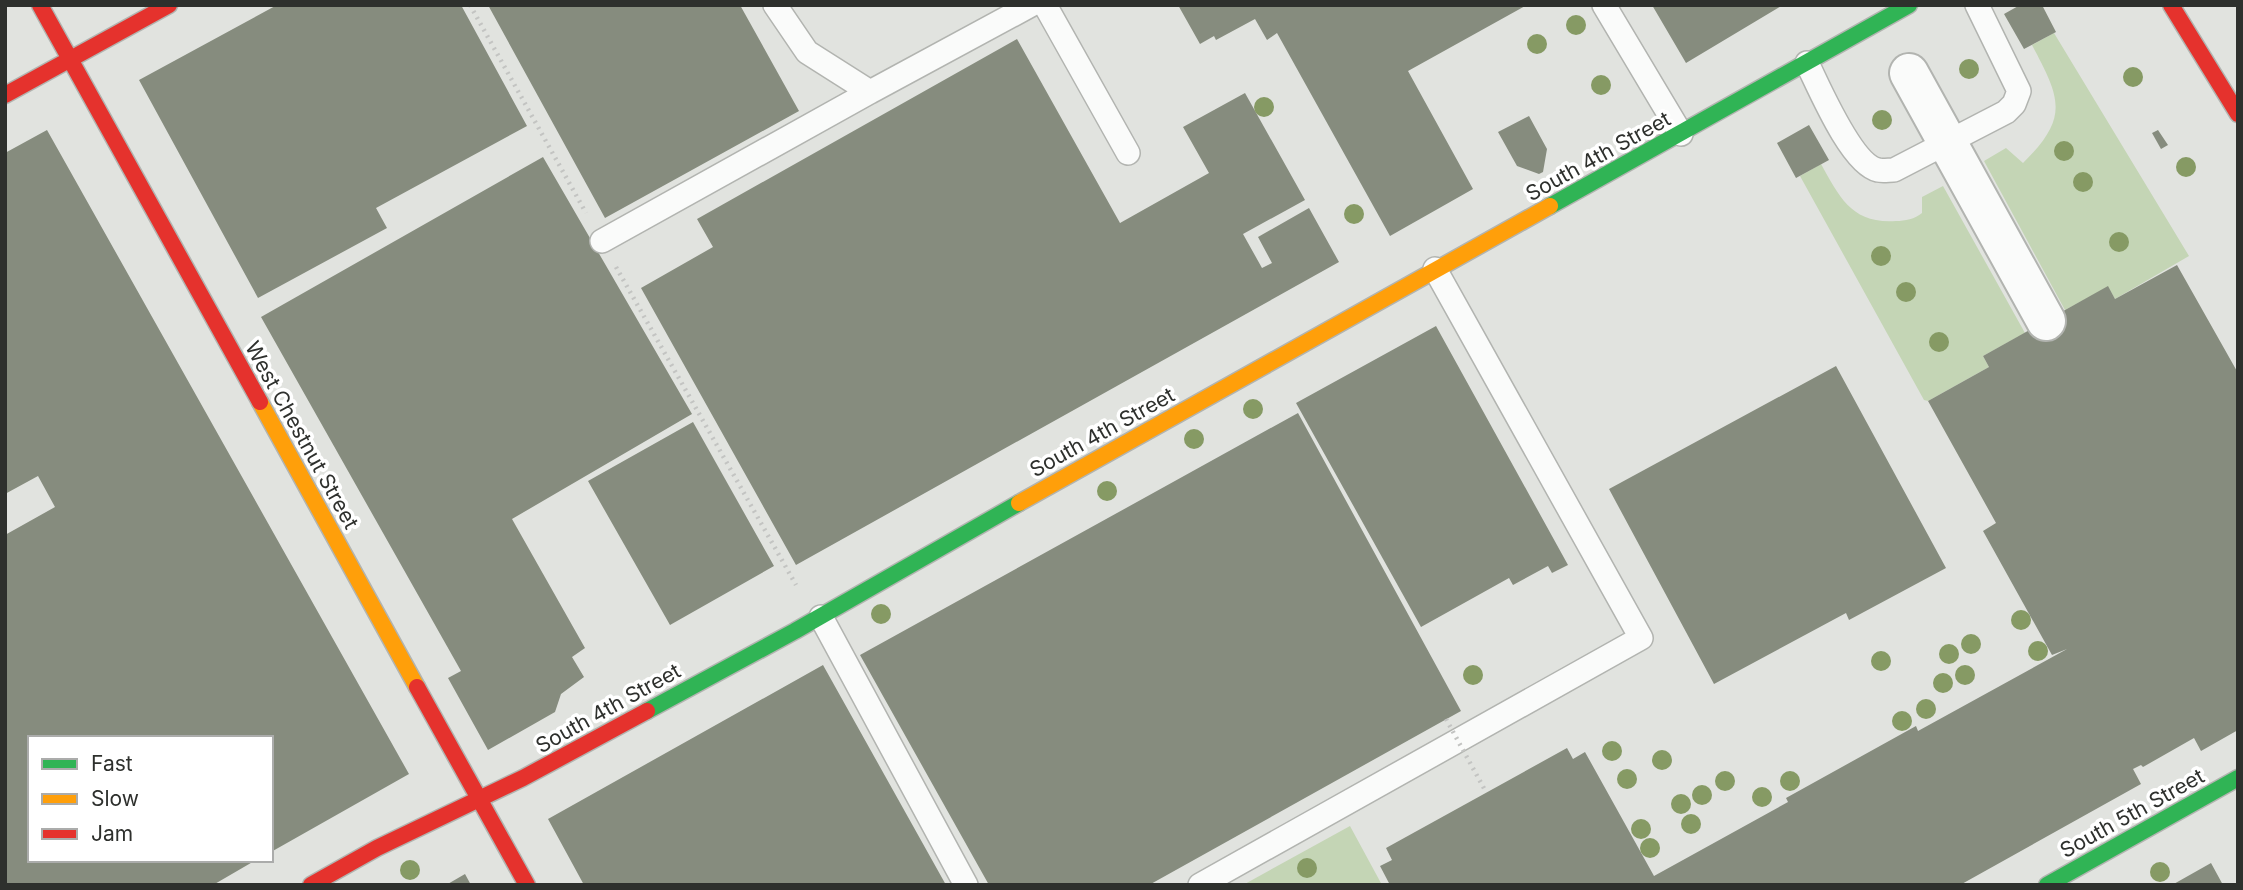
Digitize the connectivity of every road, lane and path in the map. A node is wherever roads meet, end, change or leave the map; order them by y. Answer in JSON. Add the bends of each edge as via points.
{"nodes":[{"id":1,"x":40,"y":5,"type":"edge"},
{"id":2,"x":169,"y":5,"type":"edge"},
{"id":3,"x":470,"y":5,"type":"edge"},
{"id":4,"x":775,"y":5,"type":"edge"},
{"id":5,"x":1031,"y":5,"type":"edge"},
{"id":6,"x":1045,"y":5,"type":"edge"},
{"id":7,"x":1604,"y":5,"type":"edge"},
{"id":8,"x":1909,"y":5,"type":"edge"},
{"id":9,"x":1977,"y":5,"type":"edge"},
{"id":10,"x":2171,"y":5,"type":"edge"},
{"id":11,"x":69,"y":61,"type":"junction"},
{"id":12,"x":1807,"y":63,"type":"junction"},
{"id":13,"x":2238,"y":69,"type":"edge"},
{"id":14,"x":1909,"y":73,"type":"dead end"},
{"id":15,"x":2218,"y":82,"type":"junction"},
{"id":16,"x":870,"y":92,"type":"junction"},
{"id":17,"x":5,"y":95,"type":"edge"},
{"id":18,"x":2238,"y":114,"type":"edge"},
{"id":19,"x":1681,"y":134,"type":"junction"},
{"id":20,"x":1947,"y":142,"type":"junction"},
{"id":21,"x":1128,"y":153,"type":"dead end"},
{"id":22,"x":602,"y":241,"type":"junction"},
{"id":23,"x":1435,"y":269,"type":"junction"},
{"id":24,"x":2046,"y":321,"type":"dead end"},
{"id":25,"x":797,"y":586,"type":"dead end"},
{"id":26,"x":821,"y":617,"type":"junction"},
{"id":27,"x":1446,"y":719,"type":"dead end"},
{"id":28,"x":2238,"y":778,"type":"edge"},
{"id":29,"x":1486,"y":792,"type":"dead end"},
{"id":30,"x":480,"y":799,"type":"junction"},
{"id":31,"x":311,"y":885,"type":"edge"},
{"id":32,"x":527,"y":885,"type":"edge"},
{"id":33,"x":967,"y":885,"type":"edge"},
{"id":34,"x":1200,"y":885,"type":"edge"},
{"id":35,"x":2047,"y":885,"type":"edge"}],
"edges":[{"from":1,"to":11,"type":"street","name":"West Chestnut Street"},
{"from":2,"to":11,"type":"street"},
{"from":3,"to":22,"type":"path"},
{"from":4,"to":16,"type":"lane","via":[[807,52]]},
{"from":5,"to":16,"type":"lane"},
{"from":6,"to":21,"type":"lane"},
{"from":7,"to":19,"type":"lane"},
{"from":8,"to":12,"type":"street","name":"South 4th Street"},
{"from":9,"to":20,"type":"lane","via":[[2019,91],[2006,112]]},
{"from":10,"to":15,"type":"street"},
{"from":11,"to":17,"type":"street"},
{"from":11,"to":30,"type":"street","name":"West Chestnut Street"},
{"from":12,"to":19,"type":"street","name":"South 4th Street"},
{"from":12,"to":20,"type":"lane","via":[[1852,150],[1876,170],[1894,170]]},
{"from":13,"to":15,"type":"lane"},
{"from":14,"to":20,"type":"street"},
{"from":15,"to":18,"type":"street"},
{"from":16,"to":22,"type":"lane"},
{"from":19,"to":23,"type":"street","name":"South 4th Street"},
{"from":20,"to":24,"type":"street"},
{"from":22,"to":25,"type":"path"},
{"from":23,"to":26,"type":"street","name":"South 4th Street"},
{"from":23,"to":34,"type":"lane","via":[[1641,638]]},
{"from":26,"to":30,"type":"street","name":"South 4th Street"},
{"from":26,"to":33,"type":"lane"},
{"from":27,"to":29,"type":"path","bridge":true},
{"from":28,"to":35,"type":"street","name":"South 5th Street"},
{"from":30,"to":31,"type":"street","name":"South 4th Street"},
{"from":30,"to":32,"type":"street","name":"West Chestnut Street"}]}
